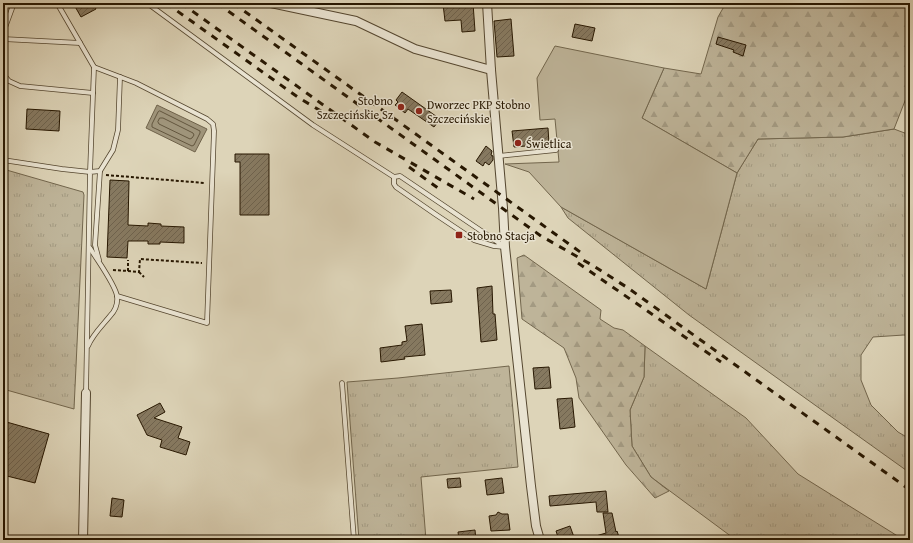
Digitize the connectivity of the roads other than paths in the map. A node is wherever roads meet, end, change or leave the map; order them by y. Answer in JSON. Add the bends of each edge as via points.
{"nodes":[{"id":1,"x":14,"y":3,"type":"edge"},
{"id":2,"x":57,"y":3,"type":"edge"},
{"id":3,"x":147,"y":3,"type":"edge"},
{"id":4,"x":271,"y":3,"type":"edge"},
{"id":5,"x":487,"y":3,"type":"edge"},
{"id":6,"x":3,"y":33,"type":"edge"},
{"id":7,"x":3,"y":38,"type":"edge"},
{"id":8,"x":80,"y":43,"type":"junction"},
{"id":9,"x":94,"y":66,"type":"junction"},
{"id":10,"x":491,"y":70,"type":"junction"},
{"id":11,"x":3,"y":74,"type":"edge"},
{"id":12,"x":120,"y":77,"type":"junction"},
{"id":13,"x":93,"y":93,"type":"junction"},
{"id":14,"x":556,"y":150,"type":"dead end"},
{"id":15,"x":498,"y":156,"type":"junction"},
{"id":16,"x":3,"y":160,"type":"edge"},
{"id":17,"x":100,"y":171,"type":"junction"},
{"id":18,"x":90,"y":172,"type":"junction"},
{"id":19,"x":394,"y":177,"type":"junction"},
{"id":20,"x":89,"y":246,"type":"junction"},
{"id":21,"x":505,"y":247,"type":"junction"},
{"id":22,"x":101,"y":268,"type":"junction"},
{"id":23,"x":117,"y":296,"type":"junction"},
{"id":24,"x":87,"y":350,"type":"junction"},
{"id":25,"x":342,"y":383,"type":"dead end"},
{"id":26,"x":86,"y":393,"type":"joint"},
{"id":27,"x":83,"y":540,"type":"edge"},
{"id":28,"x":354,"y":540,"type":"edge"},
{"id":29,"x":540,"y":540,"type":"edge"}],
"edges":[{"from":1,"to":6,"type":"lane"},
{"from":2,"to":8,"type":"lane"},
{"from":3,"to":19,"type":"lane","via":[[313,125]]},
{"from":4,"to":10,"type":"street","via":[[356,21],[415,49]]},
{"from":5,"to":10,"type":"street"},
{"from":7,"to":8,"type":"lane"},
{"from":8,"to":9,"type":"lane"},
{"from":9,"to":12,"type":"lane"},
{"from":9,"to":13,"type":"lane"},
{"from":10,"to":15,"type":"street"},
{"from":11,"to":13,"type":"lane","via":[[9,81],[20,86]]},
{"from":12,"to":17,"type":"lane","via":[[118,130],[113,150]]},
{"from":12,"to":23,"type":"lane","via":[[213,124],[207,323]]},
{"from":13,"to":18,"type":"lane"},
{"from":14,"to":15,"type":"lane"},
{"from":15,"to":21,"type":"street"},
{"from":16,"to":18,"type":"lane"},
{"from":17,"to":18,"type":"lane"},
{"from":17,"to":22,"type":"lane","via":[[95,245]]},
{"from":18,"to":20,"type":"lane"},
{"from":19,"to":21,"type":"lane","via":[[400,176]]},
{"from":19,"to":21,"type":"lane","via":[[396,187],[474,240]]},
{"from":20,"to":22,"type":"lane"},
{"from":20,"to":24,"type":"lane"},
{"from":21,"to":29,"type":"street","via":[[531,486]]},
{"from":22,"to":23,"type":"lane"},
{"from":23,"to":24,"type":"lane","via":[[114,311],[92,338]]},
{"from":24,"to":26,"type":"lane"},
{"from":25,"to":28,"type":"lane"},
{"from":26,"to":27,"type":"street"}]}
